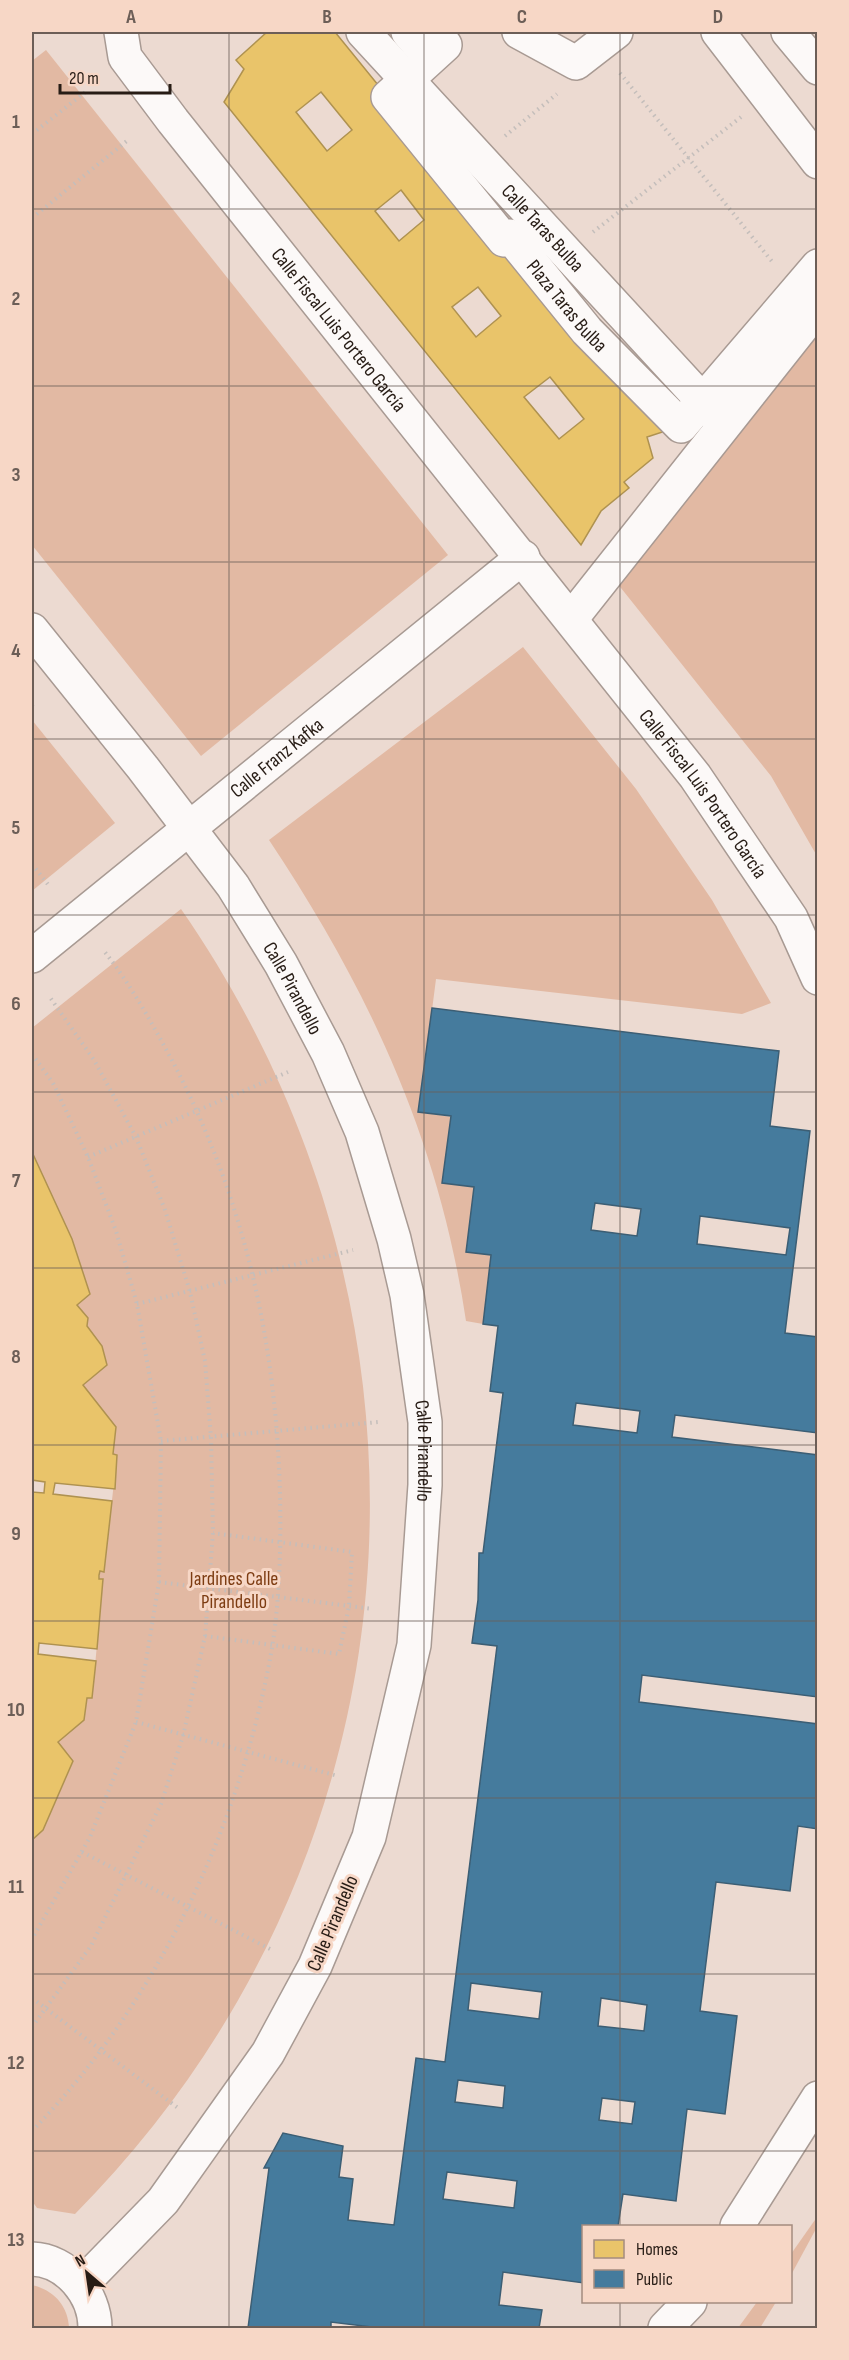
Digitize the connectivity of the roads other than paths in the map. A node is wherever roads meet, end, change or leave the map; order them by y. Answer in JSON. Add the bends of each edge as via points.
{"nodes":[{"id":1,"x":121,"y":32,"type":"edge"},
{"id":2,"x":363,"y":32,"type":"edge"},
{"id":3,"x":519,"y":32,"type":"edge"},
{"id":4,"x":616,"y":32,"type":"edge"},
{"id":5,"x":718,"y":32,"type":"edge"},
{"id":6,"x":788,"y":32,"type":"edge"},
{"id":7,"x":421,"y":36,"type":"edge"},
{"id":8,"x":818,"y":68,"type":"edge"},
{"id":9,"x":407,"y":80,"type":"junction"},
{"id":10,"x":818,"y":162,"type":"edge"},
{"id":11,"x":818,"y":266,"type":"edge"},
{"id":12,"x":807,"y":299,"type":"edge"},
{"id":13,"x":713,"y":413,"type":"junction"},
{"id":14,"x":523,"y":558,"type":"junction"},
{"id":15,"x":571,"y":619,"type":"junction"},
{"id":16,"x":32,"y":630,"type":"edge"},
{"id":17,"x":190,"y":828,"type":"junction"},
{"id":18,"x":32,"y":957,"type":"edge"},
{"id":19,"x":818,"y":978,"type":"edge"},
{"id":20,"x":818,"y":2098,"type":"edge"},
{"id":21,"x":738,"y":2225,"type":"edge"},
{"id":22,"x":32,"y":2259,"type":"edge"},
{"id":23,"x":81,"y":2285,"type":"junction"},
{"id":24,"x":688,"y":2303,"type":"edge"},
{"id":25,"x":95,"y":2328,"type":"edge"},
{"id":26,"x":665,"y":2328,"type":"edge"}],
"edges":[{"from":1,"to":14,"type":"street","name":"Calle Fiscal Luis Portero García","via":[[125,57],[172,121]]},
{"from":2,"to":9,"type":"street","name":"Calle Taras Bulba"},
{"from":3,"to":4,"type":"street","via":[[576,63]]},
{"from":5,"to":10,"type":"street"},
{"from":6,"to":8,"type":"street"},
{"from":7,"to":9,"type":"street","name":"Plaza Taras Bulba","via":[[446,45]]},
{"from":9,"to":13,"type":"street","name":"Calle Taras Bulba"},
{"from":9,"to":13,"type":"street","name":"Plaza Taras Bulba","via":[[388,97],[504,240],[510,236],[587,331],[681,426]]},
{"from":11,"to":12,"type":"street","name":"Plaza Taras Bulba"},
{"from":12,"to":13,"type":"street","name":"Plaza Taras Bulba"},
{"from":13,"to":15,"type":"street"},
{"from":14,"to":15,"type":"street","name":"Calle Fiscal Luis Portero García"},
{"from":14,"to":17,"type":"street","name":"Calle Franz Kafka"},
{"from":15,"to":19,"type":"street","name":"Calle Fiscal Luis Portero García","via":[[695,776],[791,918]]},
{"from":16,"to":17,"type":"street","name":"Calle Pirandello"},
{"from":17,"to":18,"type":"street","name":"Calle Franz Kafka"},
{"from":17,"to":23,"type":"street","name":"Calle Pirandello","via":[[281,964],[328,1053],[362,1132],[394,1239],[407,1295],[425,1422],[417,1615],[414,1646],[369,1837],[315,1966],[268,2053],[164,2201]]},
{"from":20,"to":21,"type":"street"},
{"from":22,"to":23,"type":"street","via":[[62,2268]]},
{"from":23,"to":25,"type":"street","via":[[92,2305]]},
{"from":24,"to":26,"type":"street"}]}
